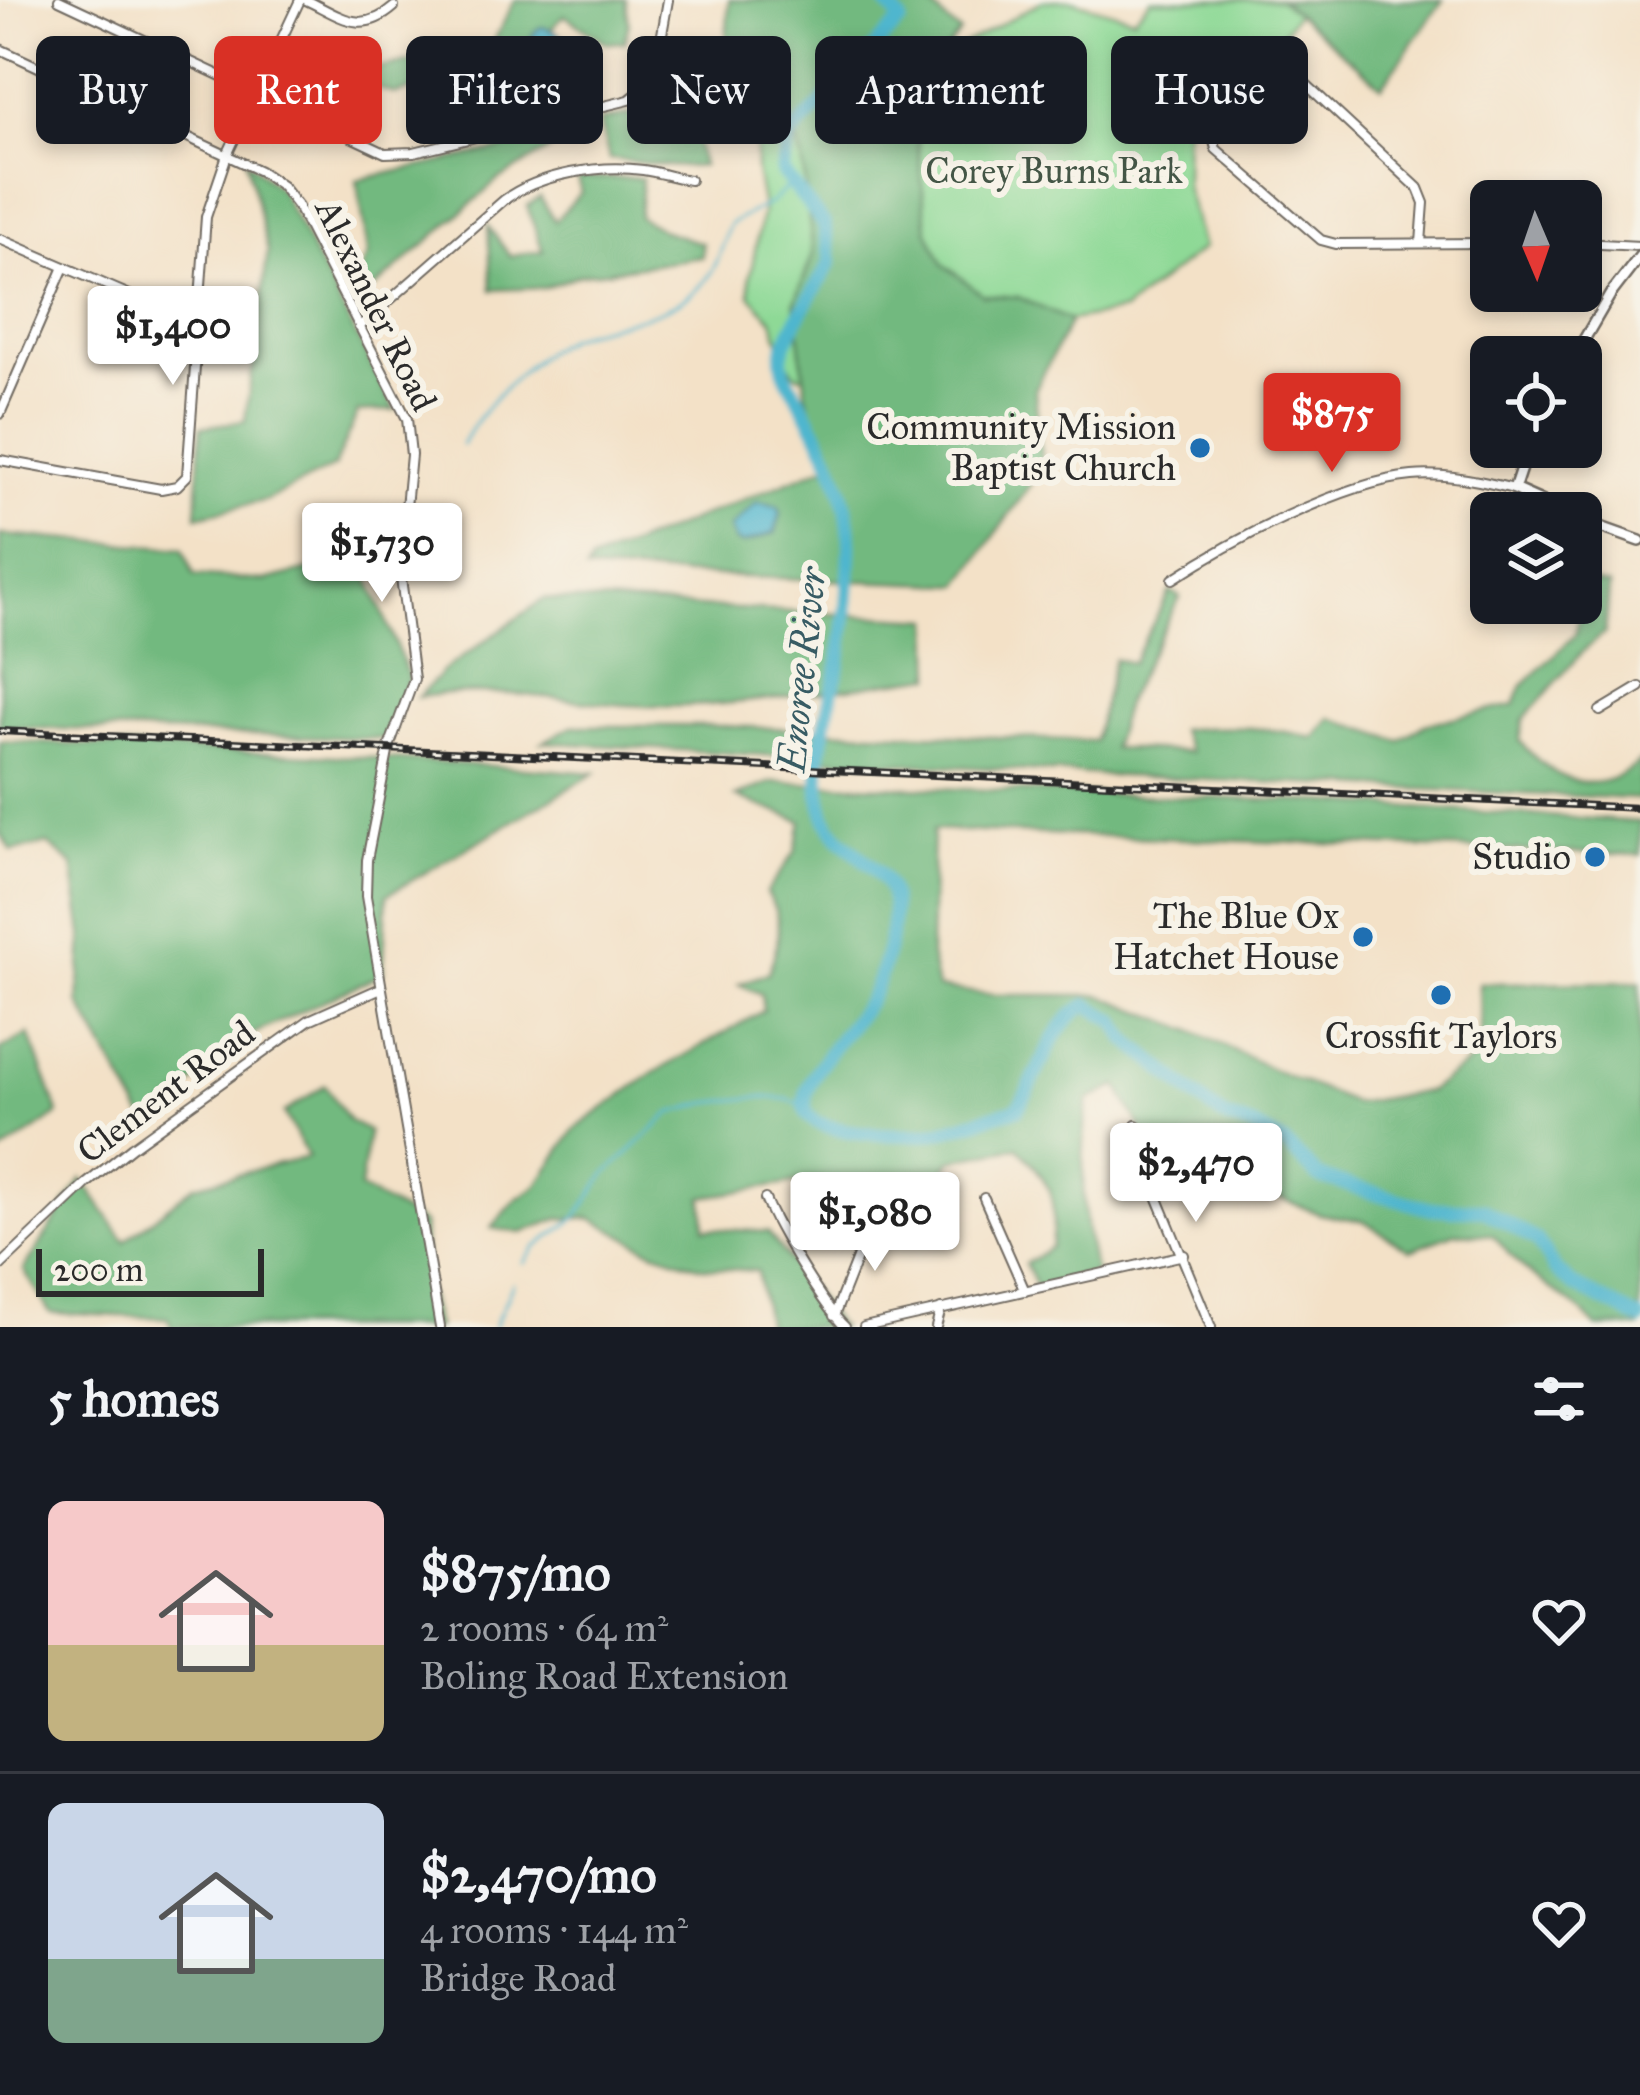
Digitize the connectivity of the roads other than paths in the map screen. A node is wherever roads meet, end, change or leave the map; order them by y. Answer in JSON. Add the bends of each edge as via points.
{"nodes":[{"id":1,"x":59,"y":0,"type":"edge"},
{"id":2,"x":303,"y":0,"type":"edge"},
{"id":3,"x":668,"y":0,"type":"edge"},
{"id":4,"x":394,"y":7,"type":"dead end"},
{"id":5,"x":285,"y":36,"type":"edge"},
{"id":6,"x":0,"y":49,"type":"edge"},
{"id":7,"x":214,"y":75,"type":"edge"},
{"id":8,"x":232,"y":144,"type":"edge"},
{"id":9,"x":366,"y":144,"type":"edge"},
{"id":10,"x":227,"y":155,"type":"junction"},
{"id":11,"x":690,"y":180,"type":"dead end"},
{"id":12,"x":0,"y":239,"type":"edge"},
{"id":13,"x":1421,"y":243,"type":"junction"},
{"id":14,"x":1470,"y":243,"type":"edge"},
{"id":15,"x":1602,"y":244,"type":"edge"},
{"id":16,"x":1640,"y":246,"type":"edge"},
{"id":17,"x":1640,"y":256,"type":"edge"},
{"id":18,"x":64,"y":266,"type":"junction"},
{"id":19,"x":198,"y":302,"type":"junction"},
{"id":20,"x":359,"y":327,"type":"junction"},
{"id":21,"x":1586,"y":336,"type":"edge"},
{"id":22,"x":0,"y":414,"type":"edge"},
{"id":23,"x":0,"y":460,"type":"edge"},
{"id":24,"x":1521,"y":468,"type":"edge"},
{"id":25,"x":1514,"y":489,"type":"junction"},
{"id":26,"x":1521,"y":492,"type":"edge"},
{"id":27,"x":1602,"y":528,"type":"edge"},
{"id":28,"x":1640,"y":542,"type":"edge"},
{"id":29,"x":1173,"y":579,"type":"dead end"},
{"id":30,"x":1640,"y":687,"type":"edge"},
{"id":31,"x":1600,"y":711,"type":"dead end"},
{"id":32,"x":381,"y":988,"type":"junction"},
{"id":33,"x":1136,"y":1125,"type":"dead end"},
{"id":34,"x":984,"y":1198,"type":"dead end"},
{"id":35,"x":765,"y":1199,"type":"dead end"},
{"id":36,"x":874,"y":1215,"type":"dead end"},
{"id":37,"x":1184,"y":1256,"type":"junction"},
{"id":38,"x":0,"y":1266,"type":"edge"},
{"id":39,"x":1025,"y":1291,"type":"junction"},
{"id":40,"x":941,"y":1309,"type":"junction"},
{"id":41,"x":834,"y":1316,"type":"junction"},
{"id":42,"x":440,"y":1327,"type":"edge"},
{"id":43,"x":845,"y":1327,"type":"edge"},
{"id":44,"x":864,"y":1327,"type":"edge"},
{"id":45,"x":936,"y":1327,"type":"edge"},
{"id":46,"x":1211,"y":1327,"type":"edge"}],
"edges":[{"from":1,"to":7,"type":"street"},
{"from":2,"to":4,"type":"street","via":[[365,23]]},
{"from":2,"to":5,"type":"street"},
{"from":3,"to":9,"type":"street","via":[[654,80],[629,100],[414,152]]},
{"from":6,"to":10,"type":"street","name":"Alexander Road"},
{"from":8,"to":10,"type":"street"},
{"from":10,"to":19,"type":"street","via":[[206,217]]},
{"from":10,"to":20,"type":"street","name":"Alexander Road","via":[[290,194]]},
{"from":11,"to":20,"type":"street","via":[[619,169],[523,188]]},
{"from":12,"to":18,"type":"street"},
{"from":13,"to":13,"type":"street","via":[[1418,188],[1293,72],[1276,68],[1217,121],[1216,148],[1314,237]]},
{"from":13,"to":14,"type":"street"},
{"from":15,"to":16,"type":"street"},
{"from":17,"to":21,"type":"street"},
{"from":18,"to":19,"type":"street","via":[[134,297]]},
{"from":18,"to":22,"type":"street"},
{"from":19,"to":23,"type":"street","via":[[190,458],[181,483],[161,489]]},
{"from":20,"to":32,"type":"street","name":"Alexander Road","via":[[404,413],[411,446],[400,570],[414,679],[391,740],[366,871]]},
{"from":24,"to":25,"type":"street"},
{"from":25,"to":26,"type":"street"},
{"from":25,"to":29,"type":"street","via":[[1447,476],[1374,482],[1229,543]]},
{"from":27,"to":28,"type":"street"},
{"from":30,"to":31,"type":"street"},
{"from":32,"to":38,"type":"street","name":"Clement Road","via":[[309,1021],[150,1135]]},
{"from":32,"to":42,"type":"street","name":"Alexander Road"},
{"from":33,"to":37,"type":"street","via":[[1133,1138]]},
{"from":34,"to":39,"type":"street"},
{"from":35,"to":41,"type":"street"},
{"from":36,"to":41,"type":"street"},
{"from":37,"to":39,"type":"street"},
{"from":37,"to":46,"type":"street"},
{"from":39,"to":40,"type":"street"},
{"from":40,"to":44,"type":"street"},
{"from":40,"to":45,"type":"street"},
{"from":41,"to":43,"type":"street"}]}
